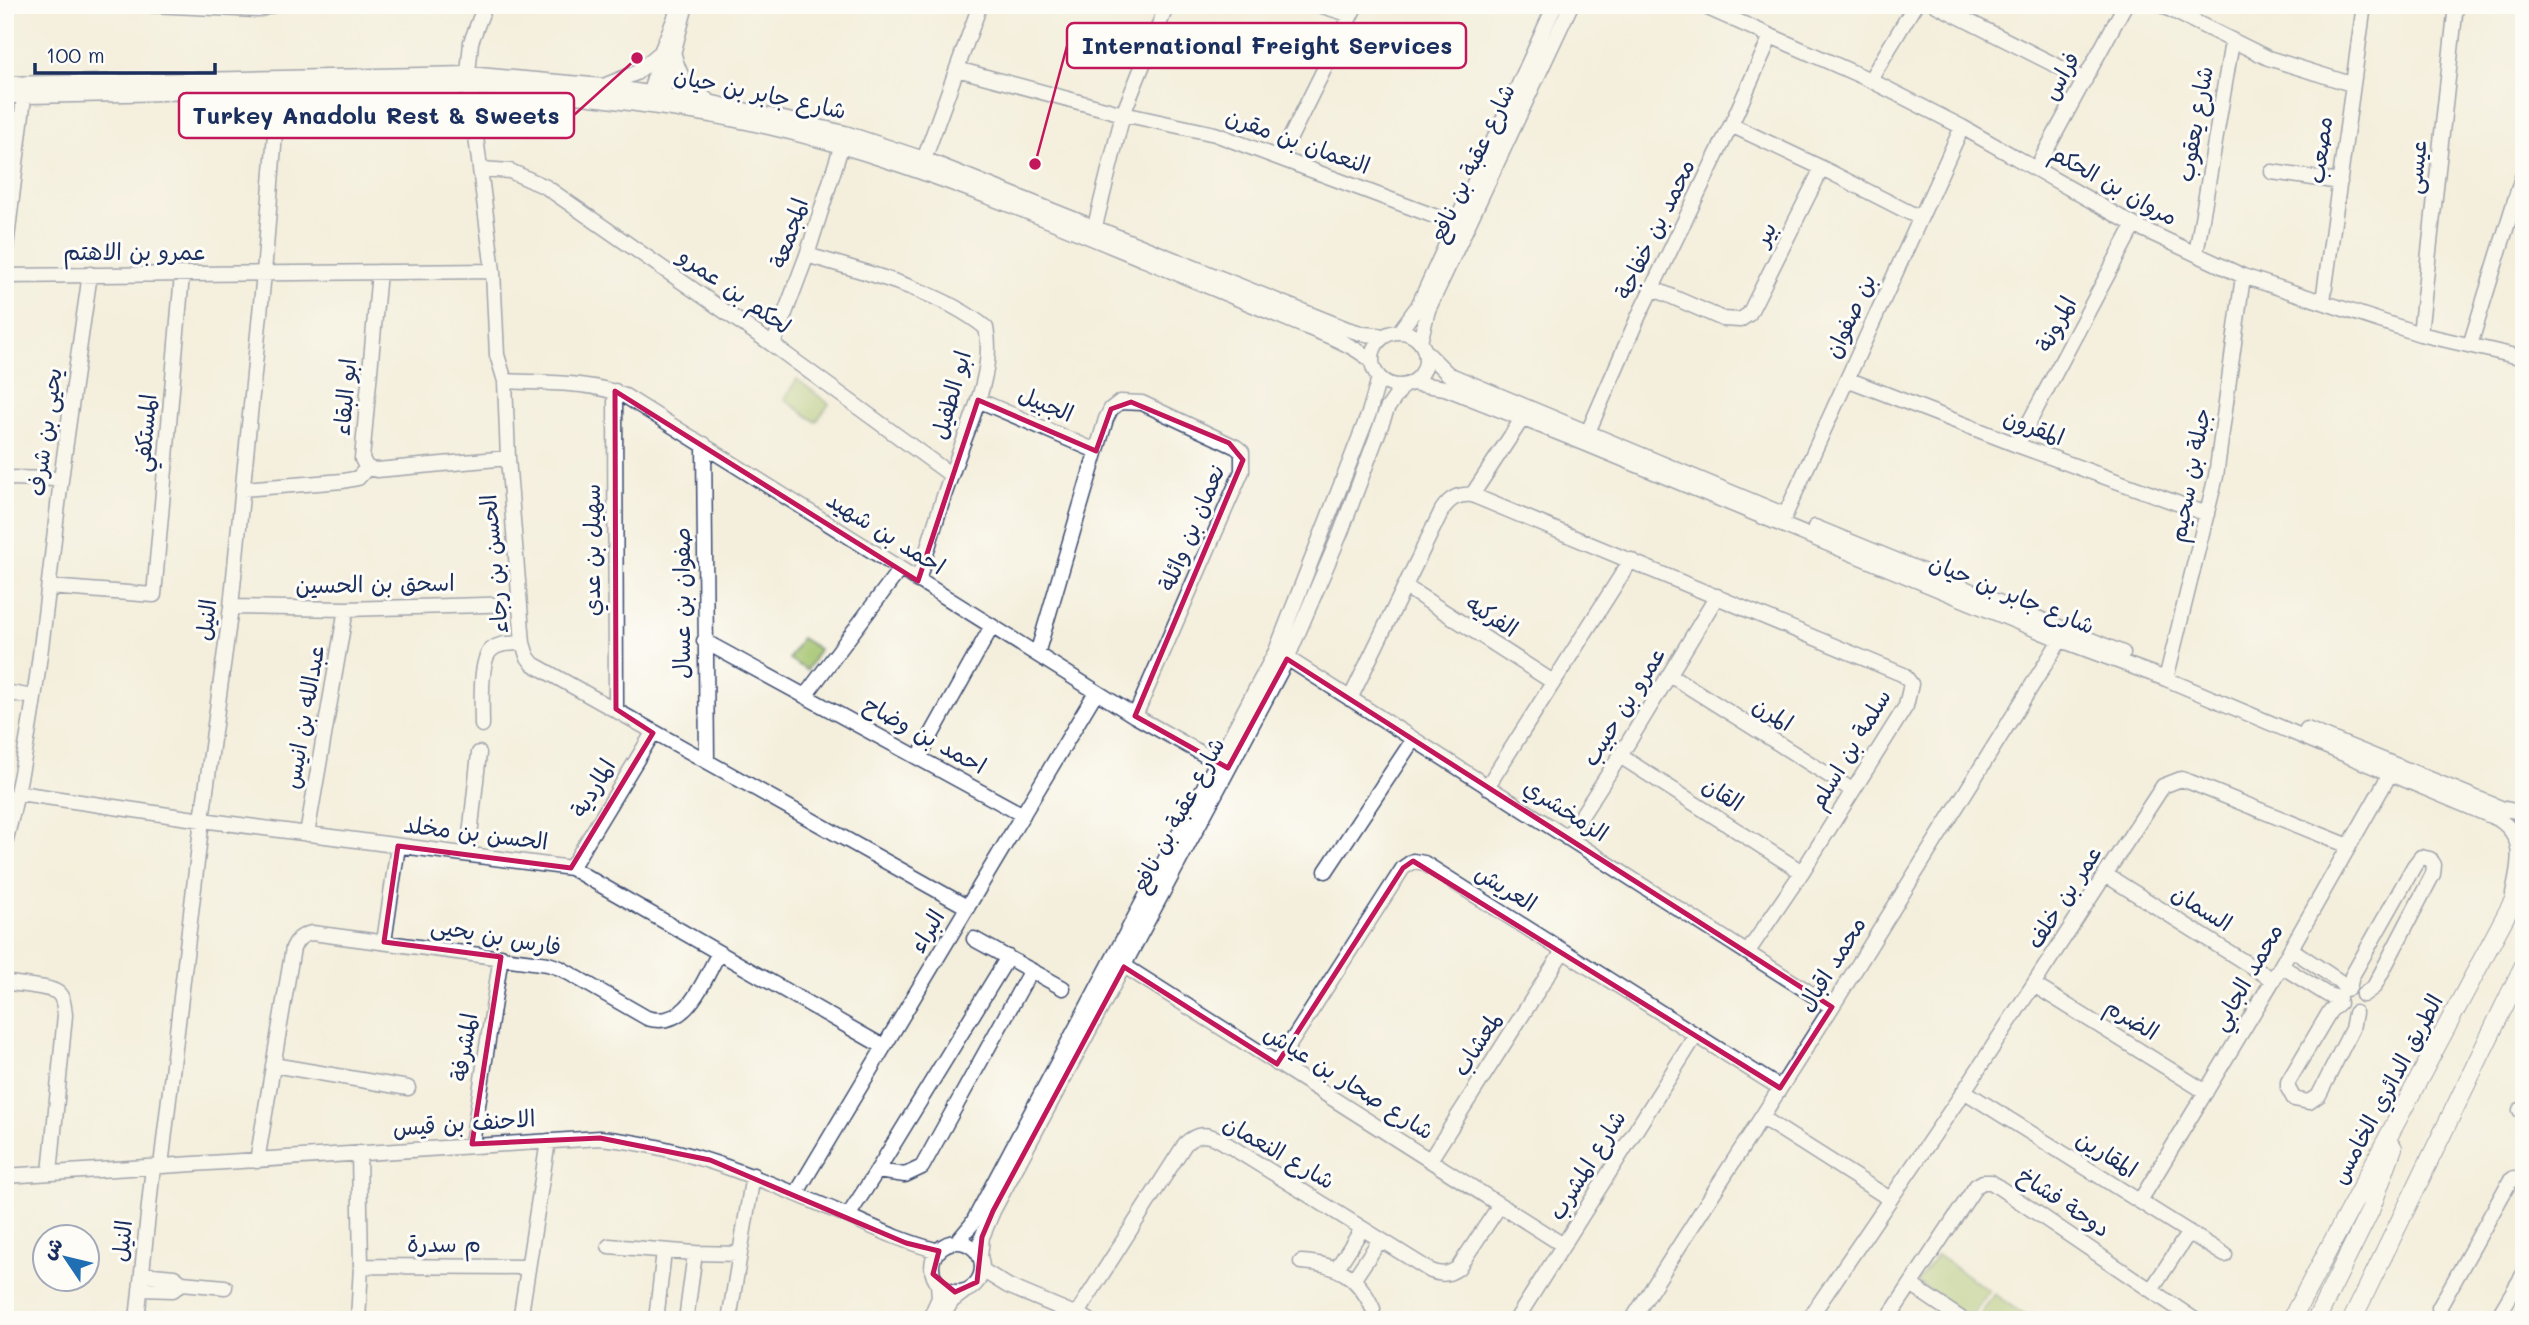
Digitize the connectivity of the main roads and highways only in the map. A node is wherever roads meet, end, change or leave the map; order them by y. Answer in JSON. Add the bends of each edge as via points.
{"nodes":[{"id":1,"x":2524,"y":881,"type":"edge"},
{"id":2,"x":2524,"y":965,"type":"edge"},
{"id":3,"x":2405,"y":1108,"type":"junction"},
{"id":4,"x":2291,"y":1320,"type":"edge"},
{"id":5,"x":2316,"y":1320,"type":"edge"},
{"id":6,"x":2352,"y":1320,"type":"edge"}],
"edges":[{"from":1,"to":3,"type":"main road","name":"الطريق الدائري الخامس"},
{"from":2,"to":6,"type":"main road"},
{"from":3,"to":4,"type":"main road","name":"الطريق الدائري الخامس"},
{"from":3,"to":5,"type":"main road","via":[[2377,1194]]}]}
